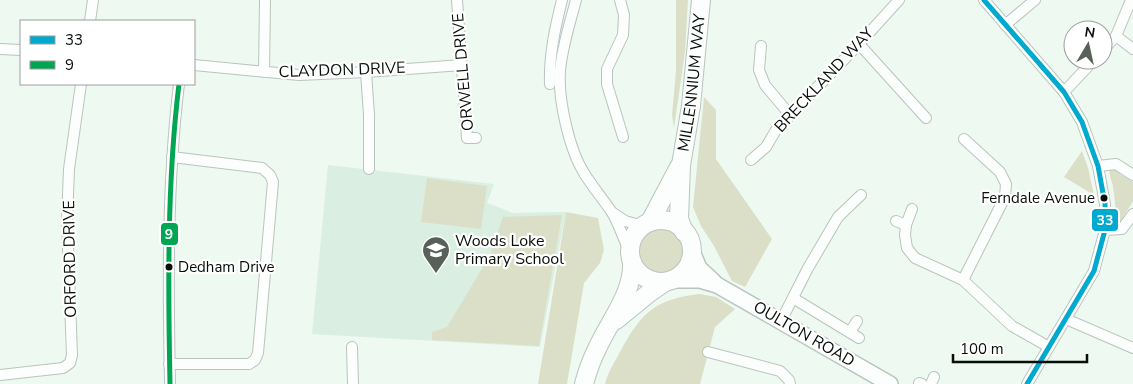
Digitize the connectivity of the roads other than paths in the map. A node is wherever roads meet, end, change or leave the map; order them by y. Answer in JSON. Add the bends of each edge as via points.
{"nodes":[{"id":1,"x":93,"y":0,"type":"edge"},
{"id":2,"x":265,"y":0,"type":"edge"},
{"id":3,"x":457,"y":0,"type":"edge"},
{"id":4,"x":562,"y":0,"type":"edge"},
{"id":5,"x":576,"y":0,"type":"edge"},
{"id":6,"x":620,"y":0,"type":"edge"},
{"id":7,"x":701,"y":0,"type":"edge"},
{"id":8,"x":899,"y":0,"type":"edge"},
{"id":9,"x":984,"y":0,"type":"edge"},
{"id":10,"x":1035,"y":0,"type":"edge"},
{"id":11,"x":1131,"y":0,"type":"edge"},
{"id":12,"x":90,"y":20,"type":"edge"},
{"id":13,"x":1005,"y":25,"type":"junction"},
{"id":14,"x":1116,"y":36,"type":"junction"},
{"id":15,"x":1113,"y":39,"type":"edge"},
{"id":16,"x":859,"y":44,"type":"junction"},
{"id":17,"x":761,"y":46,"type":"dead end"},
{"id":18,"x":0,"y":49,"type":"edge"},
{"id":19,"x":1133,"y":49,"type":"edge"},
{"id":20,"x":20,"y":50,"type":"edge"},
{"id":21,"x":195,"y":65,"type":"edge"},
{"id":22,"x":462,"y":65,"type":"junction"},
{"id":23,"x":1085,"y":70,"type":"edge"},
{"id":24,"x":264,"y":72,"type":"junction"},
{"id":25,"x":366,"y":72,"type":"junction"},
{"id":26,"x":550,"y":84,"type":"dead end"},
{"id":27,"x":81,"y":85,"type":"edge"},
{"id":28,"x":178,"y":85,"type":"edge"},
{"id":29,"x":1064,"y":92,"type":"junction"},
{"id":30,"x":790,"y":115,"type":"junction"},
{"id":31,"x":926,"y":118,"type":"dead end"},
{"id":32,"x":623,"y":137,"type":"dead end"},
{"id":33,"x":476,"y":138,"type":"dead end"},
{"id":34,"x":964,"y":139,"type":"dead end"},
{"id":35,"x":172,"y":157,"type":"junction"},
{"id":36,"x":751,"y":160,"type":"dead end"},
{"id":37,"x":681,"y":165,"type":"junction"},
{"id":38,"x":1098,"y":166,"type":"junction"},
{"id":39,"x":369,"y":169,"type":"dead end"},
{"id":40,"x":1133,"y":175,"type":"edge"},
{"id":41,"x":861,"y":195,"type":"dead end"},
{"id":42,"x":912,"y":209,"type":"dead end"},
{"id":43,"x":612,"y":212,"type":"junction"},
{"id":44,"x":1133,"y":214,"type":"edge"},
{"id":45,"x":896,"y":221,"type":"dead end"},
{"id":46,"x":647,"y":224,"type":"junction"},
{"id":47,"x":906,"y":225,"type":"junction"},
{"id":48,"x":1105,"y":230,"type":"junction"},
{"id":49,"x":684,"y":232,"type":"junction"},
{"id":50,"x":691,"y":249,"type":"junction"},
{"id":51,"x":631,"y":257,"type":"junction"},
{"id":52,"x":963,"y":280,"type":"junction"},
{"id":53,"x":669,"y":281,"type":"junction"},
{"id":54,"x":718,"y":285,"type":"junction"},
{"id":55,"x":793,"y":298,"type":"junction"},
{"id":56,"x":1066,"y":319,"type":"junction"},
{"id":57,"x":782,"y":321,"type":"junction"},
{"id":58,"x":857,"y":321,"type":"dead end"},
{"id":59,"x":608,"y":328,"type":"junction"},
{"id":60,"x":352,"y":347,"type":"dead end"},
{"id":61,"x":1049,"y":347,"type":"junction"},
{"id":62,"x":1133,"y":348,"type":"edge"},
{"id":63,"x":708,"y":352,"type":"dead end"},
{"id":64,"x":169,"y":364,"type":"junction"},
{"id":65,"x":0,"y":375,"type":"edge"},
{"id":66,"x":170,"y":384,"type":"edge"},
{"id":67,"x":353,"y":384,"type":"edge"},
{"id":68,"x":584,"y":384,"type":"edge"},
{"id":69,"x":790,"y":384,"type":"edge"},
{"id":70,"x":890,"y":384,"type":"edge"},
{"id":71,"x":1027,"y":384,"type":"edge"}],
"edges":[{"from":1,"to":12,"type":"street"},
{"from":2,"to":24,"type":"street"},
{"from":3,"to":22,"type":"street","name":"ORWELL DRIVE"},
{"from":4,"to":26,"type":"street","via":[[553,43]]},
{"from":5,"to":43,"type":"street","via":[[562,62],[560,93],[577,159]]},
{"from":6,"to":32,"type":"street","via":[[624,15],[623,35],[607,69],[607,84]]},
{"from":7,"to":37,"type":"highway","name":"MILLENNIUM WAY","via":[[691,106]]},
{"from":8,"to":16,"type":"street","name":"BRECKLAND WAY"},
{"from":9,"to":13,"type":"street"},
{"from":10,"to":13,"type":"street"},
{"from":11,"to":14,"type":"street"},
{"from":13,"to":29,"type":"street"},
{"from":14,"to":15,"type":"street"},
{"from":14,"to":19,"type":"street"},
{"from":16,"to":30,"type":"street","name":"BRECKLAND WAY"},
{"from":16,"to":31,"type":"street"},
{"from":17,"to":30,"type":"street","via":[[759,70],[765,86]]},
{"from":18,"to":20,"type":"street"},
{"from":21,"to":24,"type":"street","name":"CLAYDON DRIVE"},
{"from":22,"to":25,"type":"street","name":"CLAYDON DRIVE"},
{"from":22,"to":33,"type":"street","name":"ORWELL DRIVE","via":[[467,138]]},
{"from":23,"to":29,"type":"street"},
{"from":24,"to":25,"type":"street","name":"CLAYDON DRIVE","via":[[298,75]]},
{"from":25,"to":39,"type":"street"},
{"from":27,"to":65,"type":"street","name":"ORFORD DRIVE","via":[[69,169],[67,220],[70,363],[63,368]]},
{"from":28,"to":35,"type":"street"},
{"from":29,"to":38,"type":"street","via":[[1082,122]]},
{"from":30,"to":36,"type":"street","name":"BRECKLAND WAY","via":[[766,147]]},
{"from":34,"to":52,"type":"street","via":[[1000,172],[1006,184],[1005,197]]},
{"from":35,"to":64,"type":"street"},
{"from":35,"to":64,"type":"street","via":[[262,168],[270,174],[273,182],[255,360],[249,364]]},
{"from":37,"to":46,"type":"highway","name":"MILLENNIUM WAY"},
{"from":37,"to":49,"type":"highway","name":"MILLENNIUM WAY","via":[[679,219]]},
{"from":38,"to":40,"type":"street","via":[[1116,164]]},
{"from":38,"to":48,"type":"street","via":[[1105,204]]},
{"from":41,"to":55,"type":"street","via":[[838,217]]},
{"from":42,"to":47,"type":"street"},
{"from":43,"to":46,"type":"street","via":[[624,221]]},
{"from":43,"to":51,"type":"street"},
{"from":44,"to":48,"type":"street","via":[[1122,229]]},
{"from":45,"to":47,"type":"street"},
{"from":46,"to":49,"type":"highway","via":[[665,221]]},
{"from":46,"to":51,"type":"highway","via":[[633,238]]},
{"from":47,"to":52,"type":"street","via":[[907,248],[915,258]]},
{"from":48,"to":56,"type":"street","via":[[1094,270]]},
{"from":49,"to":50,"type":"highway"},
{"from":50,"to":53,"type":"highway","via":[[689,264],[679,276]]},
{"from":50,"to":54,"type":"main road","name":"OULTON ROAD","via":[[698,268]]},
{"from":51,"to":53,"type":"highway","via":[[636,269],[649,280]]},
{"from":51,"to":59,"type":"highway","via":[[631,283]]},
{"from":52,"to":61,"type":"street","via":[[1012,326]]},
{"from":53,"to":54,"type":"main road","name":"OULTON ROAD","via":[[700,280]]},
{"from":53,"to":59,"type":"highway","via":[[625,311]]},
{"from":54,"to":57,"type":"main road","name":"OULTON ROAD"},
{"from":55,"to":57,"type":"street"},
{"from":55,"to":58,"type":"street","via":[[854,335]]},
{"from":56,"to":61,"type":"street"},
{"from":56,"to":62,"type":"street"},
{"from":57,"to":70,"type":"main road","name":"OULTON ROAD"},
{"from":59,"to":68,"type":"highway"},
{"from":60,"to":67,"type":"street"},
{"from":61,"to":71,"type":"street"},
{"from":63,"to":69,"type":"street","via":[[780,371]]},
{"from":64,"to":66,"type":"street"}]}
